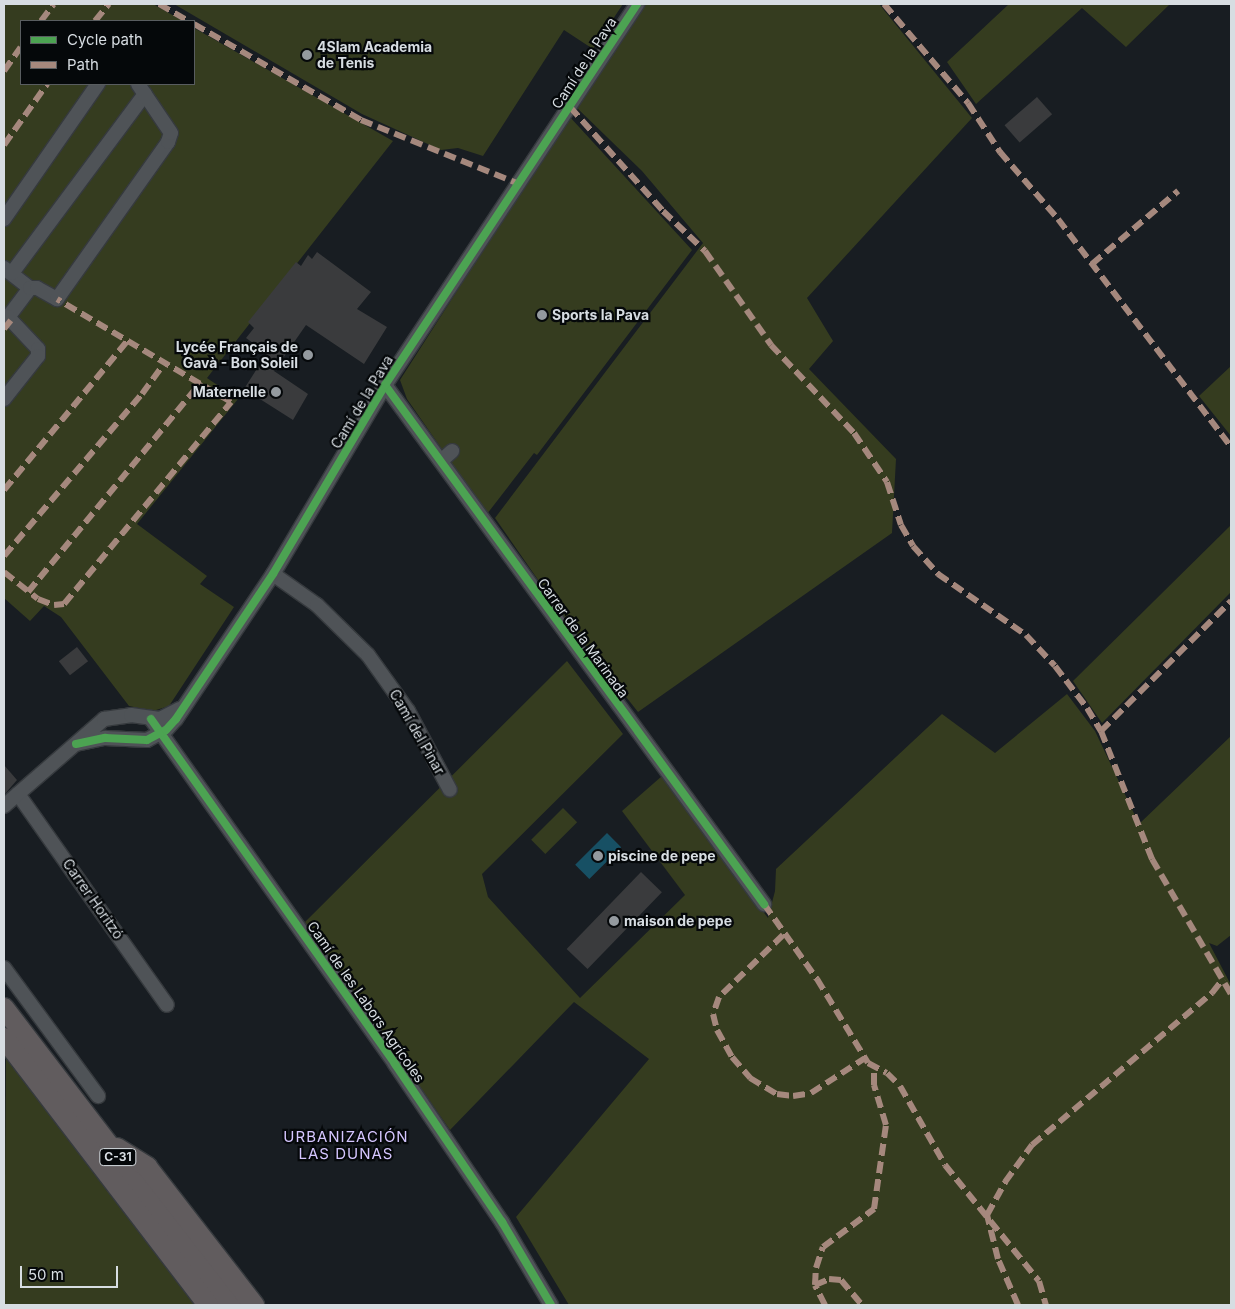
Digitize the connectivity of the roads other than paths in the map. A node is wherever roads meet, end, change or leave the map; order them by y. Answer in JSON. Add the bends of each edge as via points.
{"nodes":[{"id":1,"x":637,"y":4,"type":"edge"},
{"id":2,"x":97,"y":85,"type":"edge"},
{"id":3,"x":141,"y":89,"type":"edge"},
{"id":4,"x":4,"y":219,"type":"edge"},
{"id":5,"x":8,"y":270,"type":"edge"},
{"id":6,"x":30,"y":288,"type":"junction"},
{"id":7,"x":385,"y":385,"type":"junction"},
{"id":8,"x":4,"y":399,"type":"edge"},
{"id":9,"x":452,"y":451,"type":"dead end"},
{"id":10,"x":441,"y":461,"type":"junction"},
{"id":11,"x":273,"y":574,"type":"junction"},
{"id":12,"x":183,"y":708,"type":"junction"},
{"id":13,"x":151,"y":719,"type":"junction"},
{"id":14,"x":160,"y":734,"type":"junction"},
{"id":15,"x":76,"y":744,"type":"junction"},
{"id":16,"x":450,"y":790,"type":"dead end"},
{"id":17,"x":18,"y":794,"type":"junction"},
{"id":18,"x":4,"y":806,"type":"edge"},
{"id":19,"x":764,"y":904,"type":"dead end"},
{"id":20,"x":4,"y":968,"type":"edge"},
{"id":21,"x":168,"y":1005,"type":"dead end"},
{"id":22,"x":4,"y":1008,"type":"edge"},
{"id":23,"x":4,"y":1038,"type":"edge"},
{"id":24,"x":98,"y":1096,"type":"dead end"},
{"id":25,"x":107,"y":1142,"type":"junction"},
{"id":26,"x":208,"y":1305,"type":"edge"},
{"id":27,"x":231,"y":1305,"type":"edge"},
{"id":28,"x":254,"y":1305,"type":"edge"},
{"id":29,"x":551,"y":1305,"type":"edge"}],
"edges":[{"from":1,"to":7,"type":"street","name":"Camí de la Pava"},
{"from":2,"to":4,"type":"street"},
{"from":3,"to":5,"type":"street"},
{"from":3,"to":6,"type":"street","via":[[171,133],[168,142],[57,299],[37,288]]},
{"from":5,"to":6,"type":"street"},
{"from":6,"to":8,"type":"street","via":[[8,317],[38,349],[38,356]]},
{"from":7,"to":10,"type":"street","name":"Carrer de la Marinada"},
{"from":7,"to":11,"type":"street","name":"Camí de la Pava"},
{"from":9,"to":10,"type":"street"},
{"from":10,"to":19,"type":"street","name":"Carrer de la Marinada"},
{"from":11,"to":12,"type":"street","name":"Camí de la Pava"},
{"from":11,"to":16,"type":"street","name":"Camí del Pinar","via":[[317,606],[368,655],[408,711]]},
{"from":12,"to":13,"type":"street","via":[[167,717]]},
{"from":12,"to":14,"type":"street","name":"Camí de la Pava"},
{"from":13,"to":14,"type":"street","name":"Camí de les Labors Agrícoles"},
{"from":13,"to":15,"type":"street","via":[[131,715],[110,717],[97,723]]},
{"from":14,"to":15,"type":"street","via":[[147,740],[104,738]]},
{"from":14,"to":29,"type":"street","name":"Camí de les Labors Agrícoles","via":[[395,1064],[502,1222]]},
{"from":15,"to":17,"type":"street"},
{"from":17,"to":18,"type":"street"},
{"from":17,"to":21,"type":"street","name":"Carrer Horitzó"},
{"from":20,"to":24,"type":"street"},
{"from":22,"to":25,"type":"highway","number":"C-31"},
{"from":23,"to":26,"type":"highway","number":"C-31"},
{"from":25,"to":27,"type":"highway","number":"C-31"},
{"from":25,"to":28,"type":"highway","via":[[147,1167]]}]}
